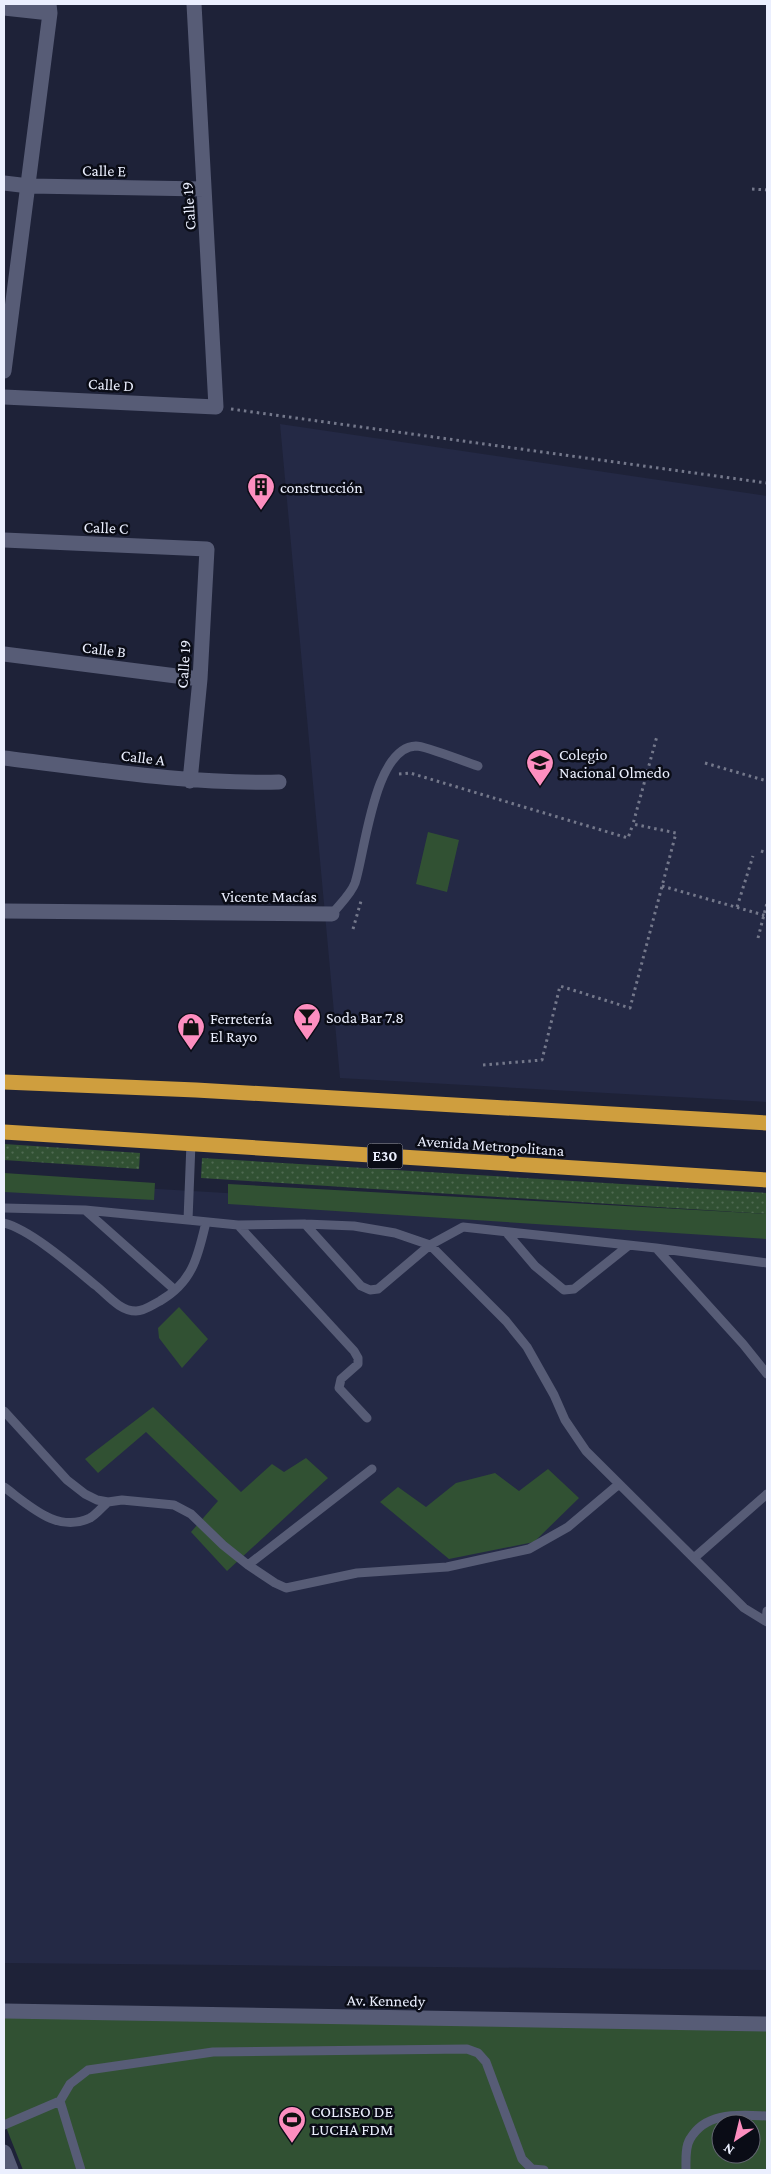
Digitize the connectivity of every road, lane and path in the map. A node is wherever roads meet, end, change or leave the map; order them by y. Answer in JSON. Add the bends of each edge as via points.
{"nodes":[{"id":1,"x":194,"y":4,"type":"edge"},
{"id":2,"x":4,"y":8,"type":"edge"},
{"id":3,"x":49,"y":9,"type":"edge"},
{"id":4,"x":4,"y":183,"type":"edge"},
{"id":5,"x":29,"y":186,"type":"junction"},
{"id":6,"x":204,"y":189,"type":"junction"},
{"id":7,"x":752,"y":189,"type":"dead end"},
{"id":8,"x":767,"y":190,"type":"edge"},
{"id":9,"x":4,"y":371,"type":"edge"},
{"id":10,"x":4,"y":397,"type":"edge"},
{"id":11,"x":216,"y":406,"type":"junction"},
{"id":12,"x":767,"y":483,"type":"edge"},
{"id":13,"x":4,"y":540,"type":"edge"},
{"id":14,"x":207,"y":549,"type":"joint"},
{"id":15,"x":4,"y":654,"type":"edge"},
{"id":16,"x":200,"y":679,"type":"junction"},
{"id":17,"x":657,"y":736,"type":"dead end"},
{"id":18,"x":4,"y":758,"type":"edge"},
{"id":19,"x":705,"y":763,"type":"dead end"},
{"id":20,"x":478,"y":766,"type":"dead end"},
{"id":21,"x":395,"y":777,"type":"dead end"},
{"id":22,"x":190,"y":781,"type":"junction"},
{"id":23,"x":767,"y":781,"type":"edge"},
{"id":24,"x":279,"y":782,"type":"dead end"},
{"id":25,"x":633,"y":824,"type":"junction"},
{"id":26,"x":761,"y":852,"type":"dead end"},
{"id":27,"x":767,"y":853,"type":"edge"},
{"id":28,"x":753,"y":856,"type":"dead end"},
{"id":29,"x":662,"y":886,"type":"junction"},
{"id":30,"x":361,"y":900,"type":"dead end"},
{"id":31,"x":767,"y":903,"type":"edge"},
{"id":32,"x":737,"y":908,"type":"junction"},
{"id":33,"x":4,"y":912,"type":"edge"},
{"id":34,"x":332,"y":914,"type":"joint"},
{"id":35,"x":766,"y":915,"type":"edge"},
{"id":36,"x":353,"y":929,"type":"dead end"},
{"id":37,"x":758,"y":938,"type":"dead end"},
{"id":38,"x":483,"y":1065,"type":"dead end"},
{"id":39,"x":4,"y":1082,"type":"edge"},
{"id":40,"x":767,"y":1123,"type":"edge"},
{"id":41,"x":4,"y":1132,"type":"edge"},
{"id":42,"x":191,"y":1143,"type":"junction"},
{"id":43,"x":767,"y":1180,"type":"edge"},
{"id":44,"x":4,"y":1208,"type":"edge"},
{"id":45,"x":85,"y":1210,"type":"junction"},
{"id":46,"x":188,"y":1220,"type":"junction"},
{"id":47,"x":206,"y":1222,"type":"junction"},
{"id":48,"x":4,"y":1224,"type":"edge"},
{"id":49,"x":238,"y":1224,"type":"junction"},
{"id":50,"x":306,"y":1224,"type":"junction"},
{"id":51,"x":506,"y":1232,"type":"junction"},
{"id":52,"x":430,"y":1245,"type":"junction"},
{"id":53,"x":628,"y":1246,"type":"junction"},
{"id":54,"x":656,"y":1248,"type":"junction"},
{"id":55,"x":767,"y":1263,"type":"edge"},
{"id":56,"x":175,"y":1290,"type":"junction"},
{"id":57,"x":767,"y":1374,"type":"edge"},
{"id":58,"x":4,"y":1411,"type":"edge"},
{"id":59,"x":367,"y":1418,"type":"dead end"},
{"id":60,"x":372,"y":1469,"type":"dead end"},
{"id":61,"x":619,"y":1484,"type":"junction"},
{"id":62,"x":4,"y":1487,"type":"edge"},
{"id":63,"x":767,"y":1494,"type":"edge"},
{"id":64,"x":108,"y":1502,"type":"junction"},
{"id":65,"x":694,"y":1558,"type":"junction"},
{"id":66,"x":248,"y":1565,"type":"junction"},
{"id":67,"x":767,"y":1611,"type":"edge"},
{"id":68,"x":767,"y":1622,"type":"edge"},
{"id":69,"x":4,"y":2011,"type":"edge"},
{"id":70,"x":767,"y":2024,"type":"edge"},
{"id":71,"x":60,"y":2101,"type":"junction"},
{"id":72,"x":767,"y":2116,"type":"edge"},
{"id":73,"x":4,"y":2125,"type":"edge"},
{"id":74,"x":4,"y":2152,"type":"edge"},
{"id":75,"x":8,"y":2169,"type":"edge"},
{"id":76,"x":81,"y":2170,"type":"edge"},
{"id":77,"x":544,"y":2170,"type":"edge"},
{"id":78,"x":686,"y":2170,"type":"edge"}],
"edges":[{"from":1,"to":6,"type":"street","name":"Calle 19"},
{"from":2,"to":3,"type":"street"},
{"from":3,"to":5,"type":"street"},
{"from":4,"to":5,"type":"street","name":"Calle E"},
{"from":5,"to":6,"type":"street","name":"Calle E"},
{"from":5,"to":9,"type":"street"},
{"from":6,"to":11,"type":"street","name":"Calle 19"},
{"from":7,"to":8,"type":"path"},
{"from":10,"to":11,"type":"street","name":"Calle D"},
{"from":11,"to":12,"type":"path"},
{"from":13,"to":14,"type":"street","name":"Calle C"},
{"from":14,"to":16,"type":"street","name":"Calle 19"},
{"from":15,"to":16,"type":"street","name":"Calle B"},
{"from":16,"to":22,"type":"street","name":"Calle 19"},
{"from":17,"to":25,"type":"path"},
{"from":18,"to":22,"type":"street","name":"Calle A"},
{"from":19,"to":23,"type":"path"},
{"from":20,"to":34,"type":"lane","name":"Vicente Macías","via":[[416,746],[405,749],[392,760],[373,805],[355,885]]},
{"from":21,"to":25,"type":"path","via":[[410,773],[628,838]]},
{"from":22,"to":24,"type":"street","name":"Calle A"},
{"from":25,"to":29,"type":"path","via":[[676,833]]},
{"from":26,"to":27,"type":"path"},
{"from":28,"to":32,"type":"path"},
{"from":29,"to":32,"type":"path"},
{"from":29,"to":38,"type":"path","via":[[630,1008],[560,986],[542,1060]]},
{"from":30,"to":36,"type":"path"},
{"from":31,"to":35,"type":"path"},
{"from":32,"to":35,"type":"path"},
{"from":33,"to":34,"type":"street","name":"Vicente Macías"},
{"from":35,"to":37,"type":"path"},
{"from":39,"to":40,"type":"highway"},
{"from":41,"to":42,"type":"highway","name":"Avenida Metropolitana","number":"E30"},
{"from":42,"to":43,"type":"highway","name":"Avenida Metropolitana","number":"E30"},
{"from":42,"to":46,"type":"lane"},
{"from":44,"to":45,"type":"lane"},
{"from":45,"to":46,"type":"lane"},
{"from":45,"to":56,"type":"lane"},
{"from":46,"to":47,"type":"lane"},
{"from":47,"to":49,"type":"lane"},
{"from":47,"to":56,"type":"lane","via":[[197,1261]]},
{"from":48,"to":56,"type":"lane","via":[[23,1230],[117,1305],[129,1310],[146,1309]]},
{"from":49,"to":50,"type":"lane"},
{"from":49,"to":59,"type":"lane","via":[[354,1351],[358,1364],[341,1380],[339,1388]]},
{"from":50,"to":52,"type":"lane","via":[[354,1226],[396,1233]]},
{"from":50,"to":52,"type":"lane","via":[[361,1286],[370,1290],[378,1289]]},
{"from":51,"to":52,"type":"lane","via":[[463,1227]]},
{"from":51,"to":53,"type":"lane"},
{"from":51,"to":53,"type":"lane","via":[[535,1266],[564,1290],[574,1289]]},
{"from":52,"to":61,"type":"lane","via":[[506,1321],[527,1347],[565,1420],[586,1451]]},
{"from":53,"to":54,"type":"lane"},
{"from":54,"to":55,"type":"lane"},
{"from":54,"to":57,"type":"lane"},
{"from":58,"to":64,"type":"lane","via":[[67,1480],[85,1494]]},
{"from":60,"to":66,"type":"lane"},
{"from":61,"to":65,"type":"lane"},
{"from":61,"to":66,"type":"lane","via":[[562,1531],[529,1549],[502,1556],[447,1567],[357,1573],[286,1588]]},
{"from":62,"to":64,"type":"lane","via":[[49,1519],[72,1523],[91,1517]]},
{"from":63,"to":65,"type":"lane"},
{"from":64,"to":66,"type":"lane","via":[[129,1500],[174,1504],[191,1514]]},
{"from":65,"to":68,"type":"lane","via":[[744,1608]]},
{"from":67,"to":68,"type":"lane"},
{"from":69,"to":70,"type":"street","name":"Av. Kennedy"},
{"from":71,"to":73,"type":"lane"},
{"from":71,"to":76,"type":"lane"},
{"from":71,"to":77,"type":"lane","via":[[70,2084],[88,2070],[213,2052],[467,2049],[478,2053],[486,2062],[522,2160],[532,2169]]},
{"from":72,"to":78,"type":"lane","via":[[721,2116],[703,2124],[689,2140]]},
{"from":74,"to":75,"type":"street"}]}
